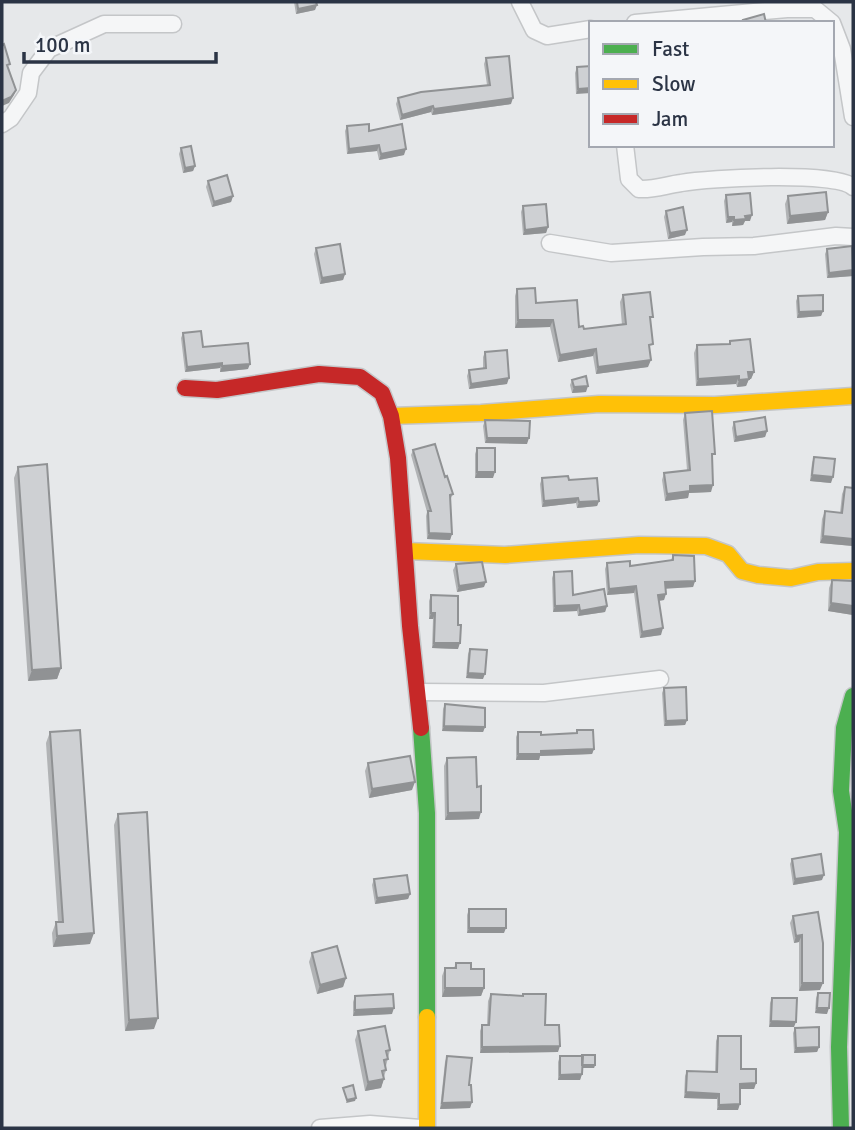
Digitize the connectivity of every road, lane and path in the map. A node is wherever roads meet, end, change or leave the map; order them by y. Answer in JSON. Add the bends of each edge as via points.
{"nodes":[{"id":1,"x":520,"y":2,"type":"edge"},
{"id":2,"x":657,"y":21,"type":"edge"},
{"id":3,"x":830,"y":21,"type":"edge"},
{"id":4,"x":173,"y":24,"type":"dead end"},
{"id":5,"x":834,"y":28,"type":"edge"},
{"id":6,"x":589,"y":29,"type":"edge"},
{"id":7,"x":853,"y":117,"type":"edge"},
{"id":8,"x":2,"y":124,"type":"edge"},
{"id":9,"x":625,"y":147,"type":"edge"},
{"id":10,"x":853,"y":187,"type":"edge"},
{"id":11,"x":853,"y":237,"type":"edge"},
{"id":12,"x":550,"y":243,"type":"dead end"},
{"id":13,"x":186,"y":388,"type":"dead end"},
{"id":14,"x":853,"y":396,"type":"edge"},
{"id":15,"x":391,"y":416,"type":"junction"},
{"id":16,"x":406,"y":551,"type":"junction"},
{"id":17,"x":853,"y":570,"type":"edge"},
{"id":18,"x":660,"y":679,"type":"dead end"},
{"id":19,"x":419,"y":692,"type":"junction"},
{"id":20,"x":853,"y":696,"type":"edge"},
{"id":21,"x":320,"y":1128,"type":"edge"},
{"id":22,"x":420,"y":1128,"type":"edge"},
{"id":23,"x":427,"y":1128,"type":"edge"},
{"id":24,"x":841,"y":1128,"type":"edge"}],
"edges":[{"from":1,"to":6,"type":"street","via":[[534,30],[547,36]]},
{"from":2,"to":3,"type":"street","via":[[815,9]]},
{"from":4,"to":8,"type":"street","via":[[104,24],[49,49],[31,73],[28,93]]},
{"from":5,"to":7,"type":"street"},
{"from":9,"to":10,"type":"street","via":[[629,179],[639,189],[779,177],[844,181]]},
{"from":11,"to":12,"type":"street","via":[[611,253]]},
{"from":13,"to":15,"type":"street","via":[[217,390],[319,374],[360,377],[382,393]]},
{"from":14,"to":15,"type":"street"},
{"from":15,"to":16,"type":"street"},
{"from":16,"to":17,"type":"street","via":[[505,555],[639,545],[706,547],[728,554],[742,571],[758,575],[791,578]]},
{"from":16,"to":19,"type":"street"},
{"from":18,"to":19,"type":"street","via":[[544,693]]},
{"from":19,"to":23,"type":"street","via":[[427,813]]},
{"from":20,"to":24,"type":"street","via":[[844,728],[841,791],[847,832],[839,1047]]},
{"from":21,"to":22,"type":"street","via":[[370,1124]]}]}
